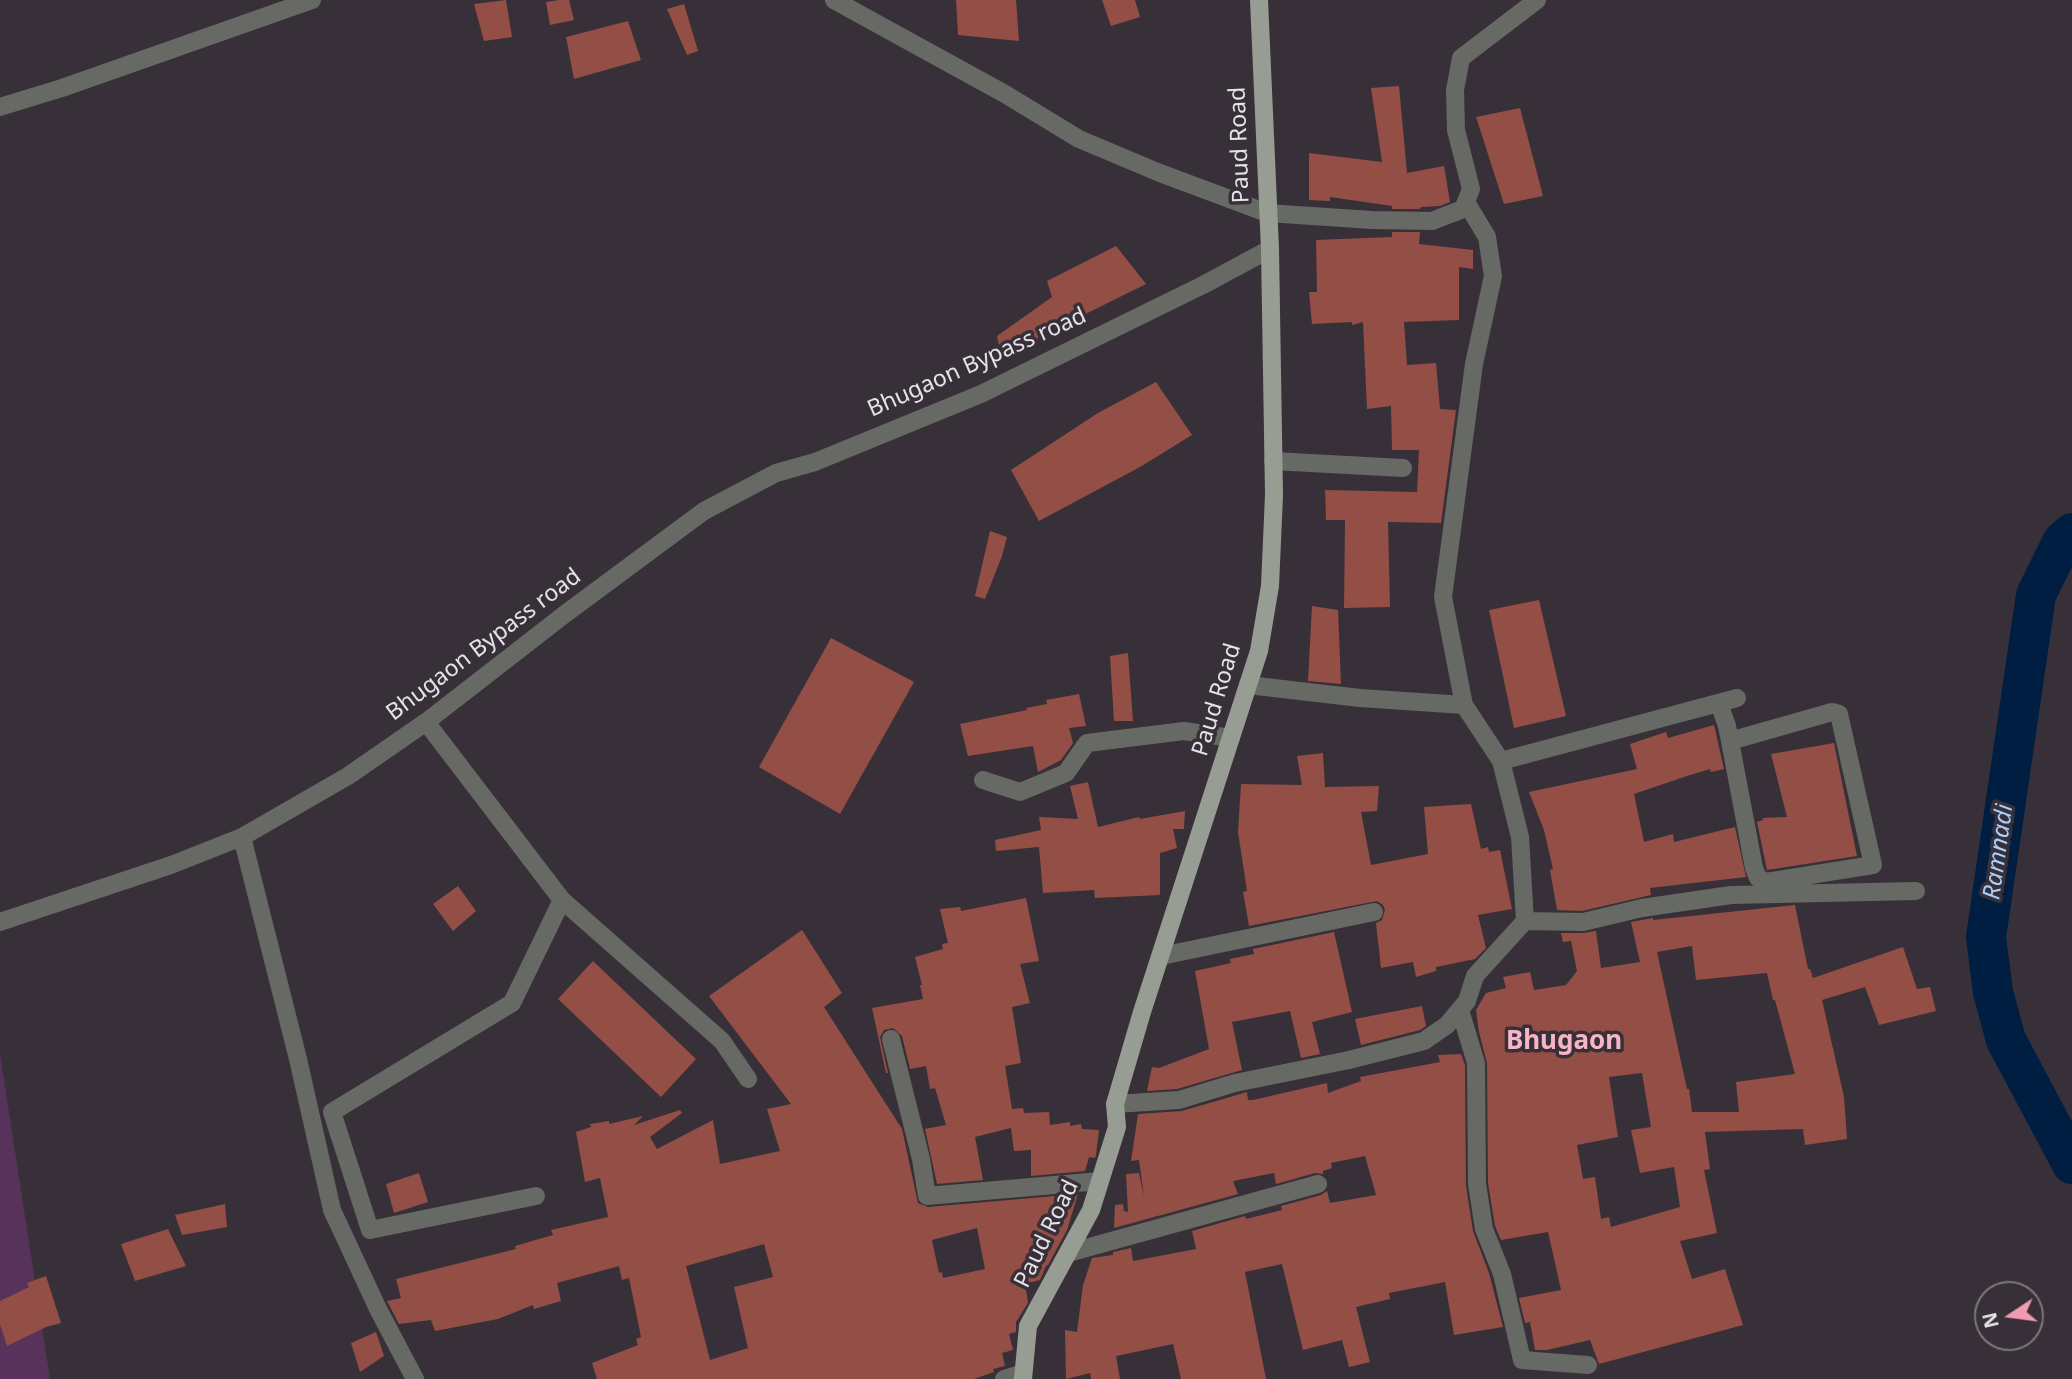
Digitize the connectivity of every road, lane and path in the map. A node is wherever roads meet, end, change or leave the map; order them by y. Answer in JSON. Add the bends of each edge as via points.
{"nodes":[{"id":1,"x":312,"y":0,"type":"edge"},
{"id":2,"x":834,"y":0,"type":"edge"},
{"id":3,"x":1259,"y":0,"type":"edge"},
{"id":4,"x":1537,"y":0,"type":"edge"},
{"id":5,"x":0,"y":107,"type":"edge"},
{"id":6,"x":1466,"y":202,"type":"junction"},
{"id":7,"x":1267,"y":214,"type":"junction"},
{"id":8,"x":1270,"y":249,"type":"junction"},
{"id":9,"x":1273,"y":461,"type":"junction"},
{"id":10,"x":1403,"y":468,"type":"dead end"},
{"id":11,"x":1248,"y":685,"type":"junction"},
{"id":12,"x":1464,"y":705,"type":"junction"},
{"id":13,"x":426,"y":722,"type":"junction"},
{"id":14,"x":1231,"y":738,"type":"junction"},
{"id":15,"x":1730,"y":741,"type":"junction"},
{"id":16,"x":1501,"y":761,"type":"junction"},
{"id":17,"x":983,"y":780,"type":"dead end"},
{"id":18,"x":242,"y":837,"type":"junction"},
{"id":19,"x":1916,"y":891,"type":"dead end"},
{"id":20,"x":562,"y":900,"type":"junction"},
{"id":21,"x":1374,"y":912,"type":"dead end"},
{"id":22,"x":1525,"y":921,"type":"junction"},
{"id":23,"x":0,"y":922,"type":"edge"},
{"id":24,"x":1161,"y":956,"type":"junction"},
{"id":25,"x":1460,"y":1010,"type":"junction"},
{"id":26,"x":891,"y":1039,"type":"dead end"},
{"id":27,"x":748,"y":1079,"type":"dead end"},
{"id":28,"x":1115,"y":1104,"type":"junction"},
{"id":29,"x":1100,"y":1181,"type":"junction"},
{"id":30,"x":1318,"y":1184,"type":"dead end"},
{"id":31,"x":536,"y":1196,"type":"dead end"},
{"id":32,"x":1068,"y":1253,"type":"junction"},
{"id":33,"x":1588,"y":1365,"type":"dead end"},
{"id":34,"x":1023,"y":1376,"type":"edge"},
{"id":35,"x":415,"y":1379,"type":"edge"},
{"id":36,"x":1004,"y":1379,"type":"edge"}],
"edges":[{"from":1,"to":5,"type":"street"},
{"from":2,"to":7,"type":"street","via":[[1079,139]]},
{"from":3,"to":7,"type":"main road","name":"Paud Road"},
{"from":4,"to":6,"type":"street","via":[[1461,58],[1455,90],[1456,130],[1471,189]]},
{"from":6,"to":7,"type":"street","via":[[1464,209],[1432,221]]},
{"from":6,"to":12,"type":"street","via":[[1487,237],[1493,276],[1474,364],[1443,597]]},
{"from":7,"to":8,"type":"main road","name":"Paud Road"},
{"from":8,"to":9,"type":"main road","name":"Paud Road"},
{"from":8,"to":13,"type":"street","name":"Bhugaon Bypass road","via":[[981,394],[815,462],[776,473],[704,511]]},
{"from":9,"to":10,"type":"street"},
{"from":9,"to":11,"type":"main road","name":"Paud Road","via":[[1270,586]]},
{"from":11,"to":12,"type":"street"},
{"from":11,"to":14,"type":"main road","name":"Paud Road"},
{"from":12,"to":16,"type":"street"},
{"from":13,"to":18,"type":"street","name":"Bhugaon Bypass road","via":[[348,776]]},
{"from":13,"to":20,"type":"street"},
{"from":14,"to":17,"type":"street","via":[[1184,731],[1087,743],[1066,773],[1020,792]]},
{"from":14,"to":24,"type":"main road","name":"Paud Road"},
{"from":15,"to":15,"type":"street","via":[[1758,878],[1766,882],[1873,865],[1839,714],[1832,712]]},
{"from":15,"to":16,"type":"street","via":[[1728,700]]},
{"from":16,"to":22,"type":"street","via":[[1520,836]]},
{"from":18,"to":23,"type":"street","name":"Bhugaon Bypass road"},
{"from":18,"to":35,"type":"street","via":[[332,1210]]},
{"from":19,"to":22,"type":"street","via":[[1731,895],[1583,922]]},
{"from":20,"to":27,"type":"street","via":[[722,1041]]},
{"from":20,"to":31,"type":"street","via":[[512,1003],[332,1112],[370,1230]]},
{"from":21,"to":24,"type":"street"},
{"from":22,"to":25,"type":"street","via":[[1475,976]]},
{"from":24,"to":28,"type":"main road","name":"Paud Road"},
{"from":25,"to":28,"type":"street","via":[[1424,1041],[1179,1100]]},
{"from":25,"to":33,"type":"street","via":[[1476,1063],[1477,1184],[1484,1229],[1502,1274],[1522,1360]]},
{"from":26,"to":29,"type":"street","via":[[927,1196]]},
{"from":28,"to":29,"type":"main road","name":"Paud Road","via":[[1117,1128]]},
{"from":29,"to":32,"type":"main road","name":"Paud Road","via":[[1091,1210]]},
{"from":30,"to":32,"type":"street"},
{"from":32,"to":34,"type":"main road","name":"Paud Road","via":[[1028,1326]]},
{"from":34,"to":36,"type":"street"}]}
